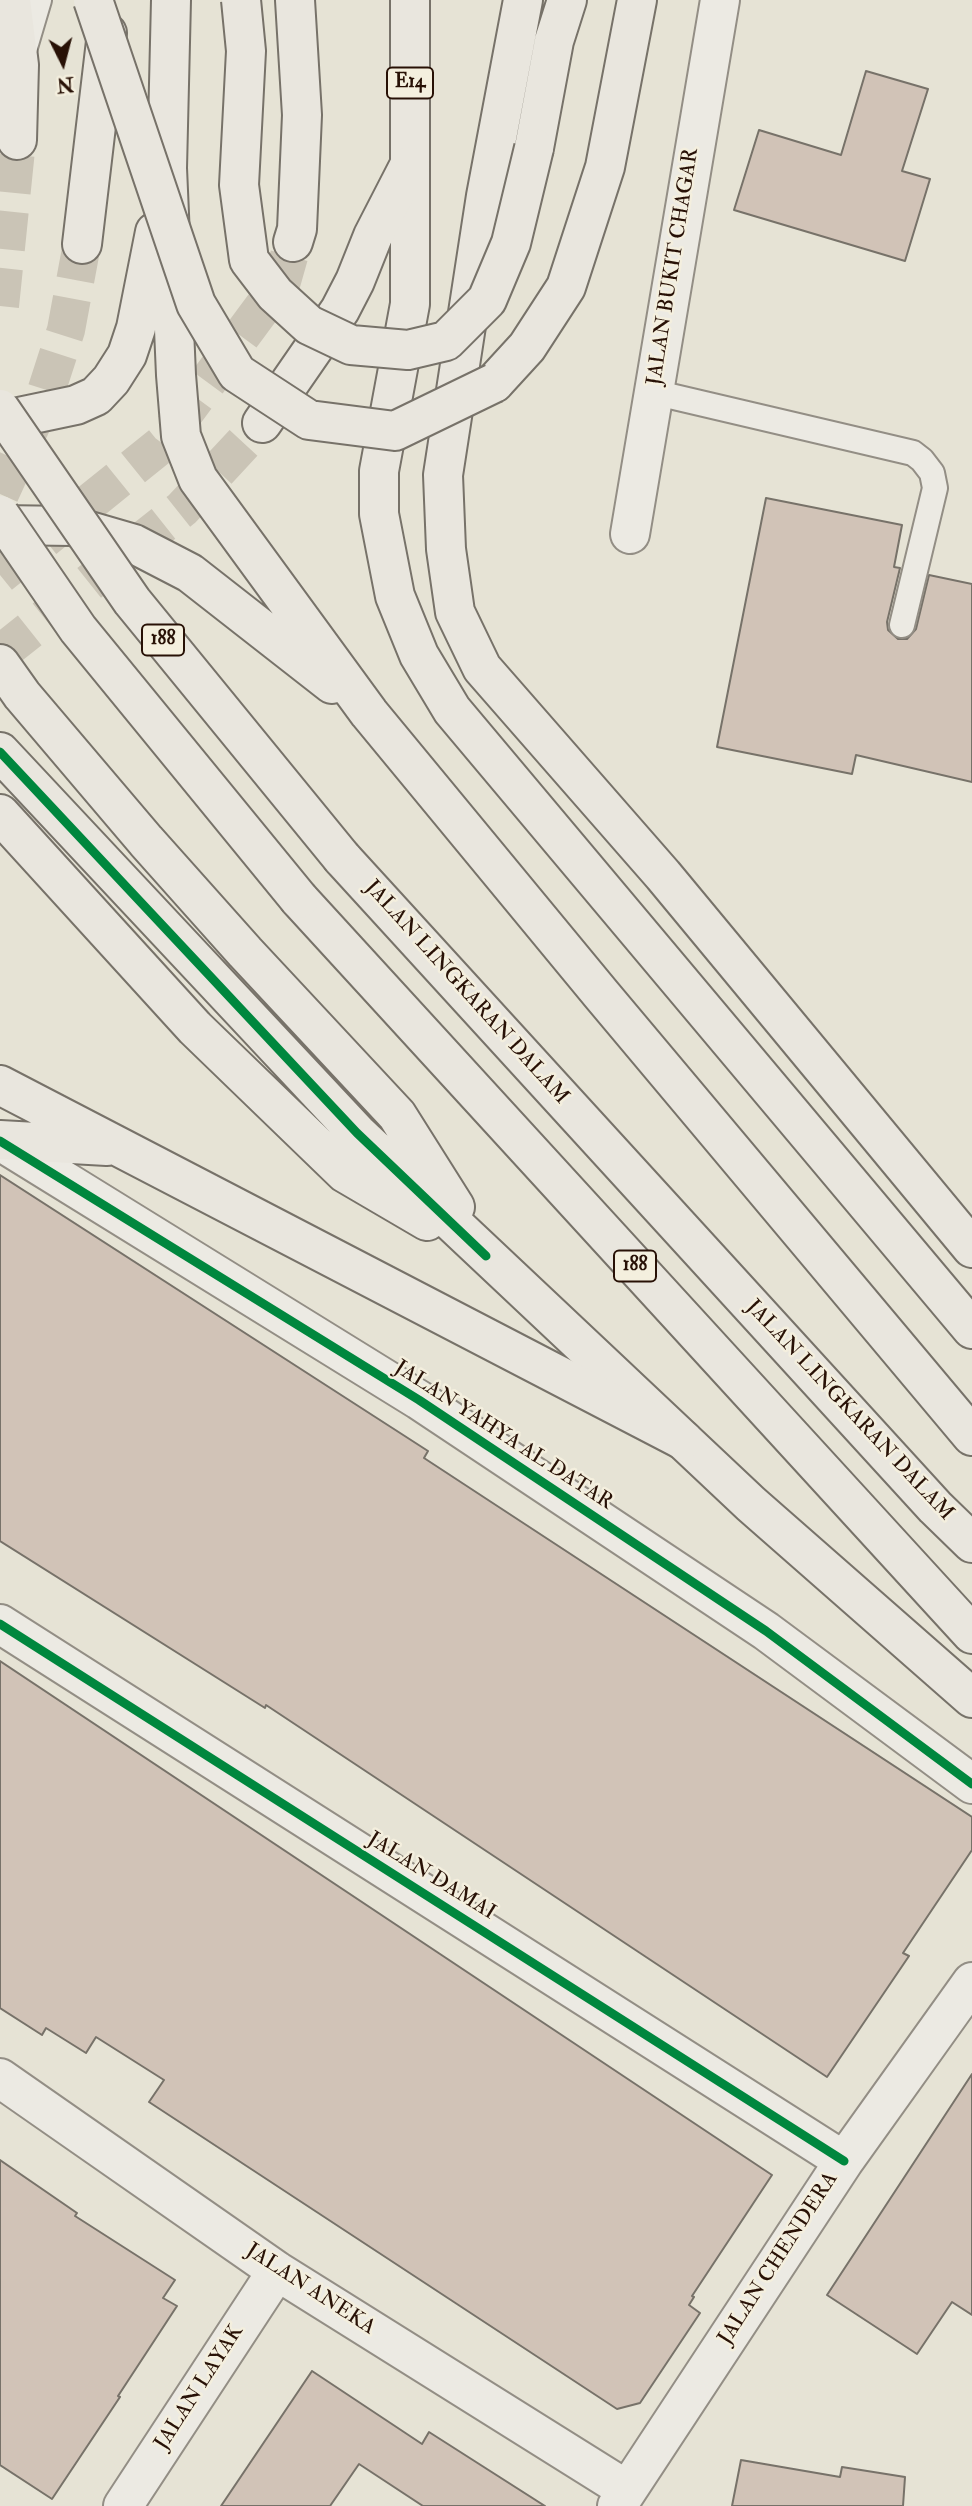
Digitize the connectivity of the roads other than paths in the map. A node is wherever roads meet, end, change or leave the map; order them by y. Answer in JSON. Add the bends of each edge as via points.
{"nodes":[{"id":1,"x":11,"y":0,"type":"edge"},
{"id":2,"x":39,"y":0,"type":"edge"},
{"id":3,"x":93,"y":0,"type":"edge"},
{"id":4,"x":111,"y":0,"type":"edge"},
{"id":5,"x":171,"y":0,"type":"edge"},
{"id":6,"x":241,"y":0,"type":"edge"},
{"id":7,"x":295,"y":0,"type":"edge"},
{"id":8,"x":410,"y":0,"type":"edge"},
{"id":9,"x":523,"y":0,"type":"edge"},
{"id":10,"x":567,"y":0,"type":"edge"},
{"id":11,"x":637,"y":0,"type":"edge"},
{"id":12,"x":720,"y":0,"type":"edge"},
{"id":13,"x":19,"y":65,"type":"junction"},
{"id":14,"x":16,"y":140,"type":"tunnel mouth"},
{"id":15,"x":409,"y":166,"type":"junction"},
{"id":16,"x":167,"y":168,"type":"junction"},
{"id":17,"x":293,"y":242,"type":"tunnel mouth"},
{"id":18,"x":82,"y":244,"type":"tunnel mouth"},
{"id":19,"x":653,"y":392,"type":"junction"},
{"id":20,"x":0,"y":409,"type":"edge"},
{"id":21,"x":0,"y":421,"type":"edge"},
{"id":22,"x":262,"y":423,"type":"tunnel mouth"},
{"id":23,"x":0,"y":515,"type":"edge"},
{"id":24,"x":0,"y":526,"type":"edge"},
{"id":25,"x":630,"y":534,"type":"dead end"},
{"id":26,"x":902,"y":625,"type":"dead end"},
{"id":27,"x":0,"y":664,"type":"edge"},
{"id":28,"x":369,"y":713,"type":"junction"},
{"id":29,"x":0,"y":752,"type":"edge"},
{"id":30,"x":0,"y":814,"type":"edge"},
{"id":31,"x":0,"y":1085,"type":"edge"},
{"id":32,"x":0,"y":1141,"type":"edge"},
{"id":33,"x":120,"y":1147,"type":"junction"},
{"id":34,"x":972,"y":1248,"type":"edge"},
{"id":35,"x":486,"y":1256,"type":"junction"},
{"id":36,"x":972,"y":1329,"type":"edge"},
{"id":37,"x":972,"y":1436,"type":"edge"},
{"id":38,"x":683,"y":1440,"type":"junction"},
{"id":39,"x":972,"y":1543,"type":"edge"},
{"id":40,"x":0,"y":1624,"type":"edge"},
{"id":41,"x":972,"y":1634,"type":"edge"},
{"id":42,"x":972,"y":1698,"type":"edge"},
{"id":43,"x":972,"y":1784,"type":"edge"},
{"id":44,"x":972,"y":1982,"type":"edge"},
{"id":45,"x":0,"y":2078,"type":"edge"},
{"id":46,"x":844,"y":2161,"type":"junction"},
{"id":47,"x":277,"y":2271,"type":"junction"},
{"id":48,"x":622,"y":2498,"type":"edge"},
{"id":49,"x":123,"y":2506,"type":"edge"}],
"edges":[{"from":1,"to":13,"type":"highway"},
{"from":2,"to":13,"type":"lane"},
{"from":3,"to":11,"type":"highway","bridge":true,"via":[[196,304],[237,373],[309,420],[396,431],[494,383],[527,347],[566,287],[605,166]]},
{"from":4,"to":18,"type":"highway"},
{"from":5,"to":16,"type":"highway"},
{"from":6,"to":10,"type":"highway","bridge":true,"via":[[246,51],[239,185],[249,260],[275,294],[309,326],[351,345],[408,350],[446,341],[487,300],[511,243]]},
{"from":7,"to":17,"type":"highway","via":[[302,115]]},
{"from":8,"to":15,"type":"highway","number":"E14"},
{"from":9,"to":34,"type":"highway","via":[[486,196],[443,475],[446,549],[456,612],[482,668],[663,875]]},
{"from":12,"to":19,"type":"street","name":"JALAN BUKIT CHAGAR"},
{"from":13,"to":14,"type":"highway"},
{"from":15,"to":22,"type":"highway","via":[[340,310]]},
{"from":15,"to":36,"type":"highway","via":[[410,304],[379,471],[379,514],[395,596],[419,655],[452,710]]},
{"from":16,"to":21,"type":"highway","via":[[136,328],[127,355],[111,380],[96,396],[76,405]]},
{"from":16,"to":28,"type":"highway","via":[[181,436],[198,479]]},
{"from":19,"to":25,"type":"street","name":"JALAN BUKIT CHAGAR"},
{"from":19,"to":26,"type":"lane","via":[[913,453],[922,460],[932,473],[935,488]]},
{"from":20,"to":39,"type":"highway","name":"JALAN LINGKARAN DALAM","number":"188","bridge":true,"via":[[132,601],[342,858]]},
{"from":23,"to":41,"type":"highway","number":"188","bridge":true,"via":[[78,629],[299,898]]},
{"from":24,"to":28,"type":"highway","via":[[72,527],[134,544],[190,573]]},
{"from":27,"to":35,"type":"highway","via":[[146,841],[397,1115]]},
{"from":28,"to":37,"type":"highway"},
{"from":29,"to":35,"type":"highway","via":[[357,1133]]},
{"from":30,"to":35,"type":"highway","via":[[195,1028],[345,1173]]},
{"from":31,"to":33,"type":"highway"},
{"from":32,"to":33,"type":"highway"},
{"from":32,"to":43,"type":"street","name":"JALAN YAHYA AL DATAR","via":[[419,1400],[766,1632]]},
{"from":33,"to":38,"type":"highway"},
{"from":35,"to":38,"type":"highway"},
{"from":38,"to":42,"type":"highway"},
{"from":40,"to":46,"type":"street","name":"JALAN DAMAI"},
{"from":44,"to":46,"type":"street","name":"JALAN CHENDERA"},
{"from":45,"to":47,"type":"street","name":"JALAN ANEKA"},
{"from":46,"to":48,"type":"street","name":"JALAN CHENDERA"},
{"from":47,"to":48,"type":"street","name":"JALAN ANEKA"},
{"from":47,"to":49,"type":"street","name":"JALAN LAYAK"}]}
